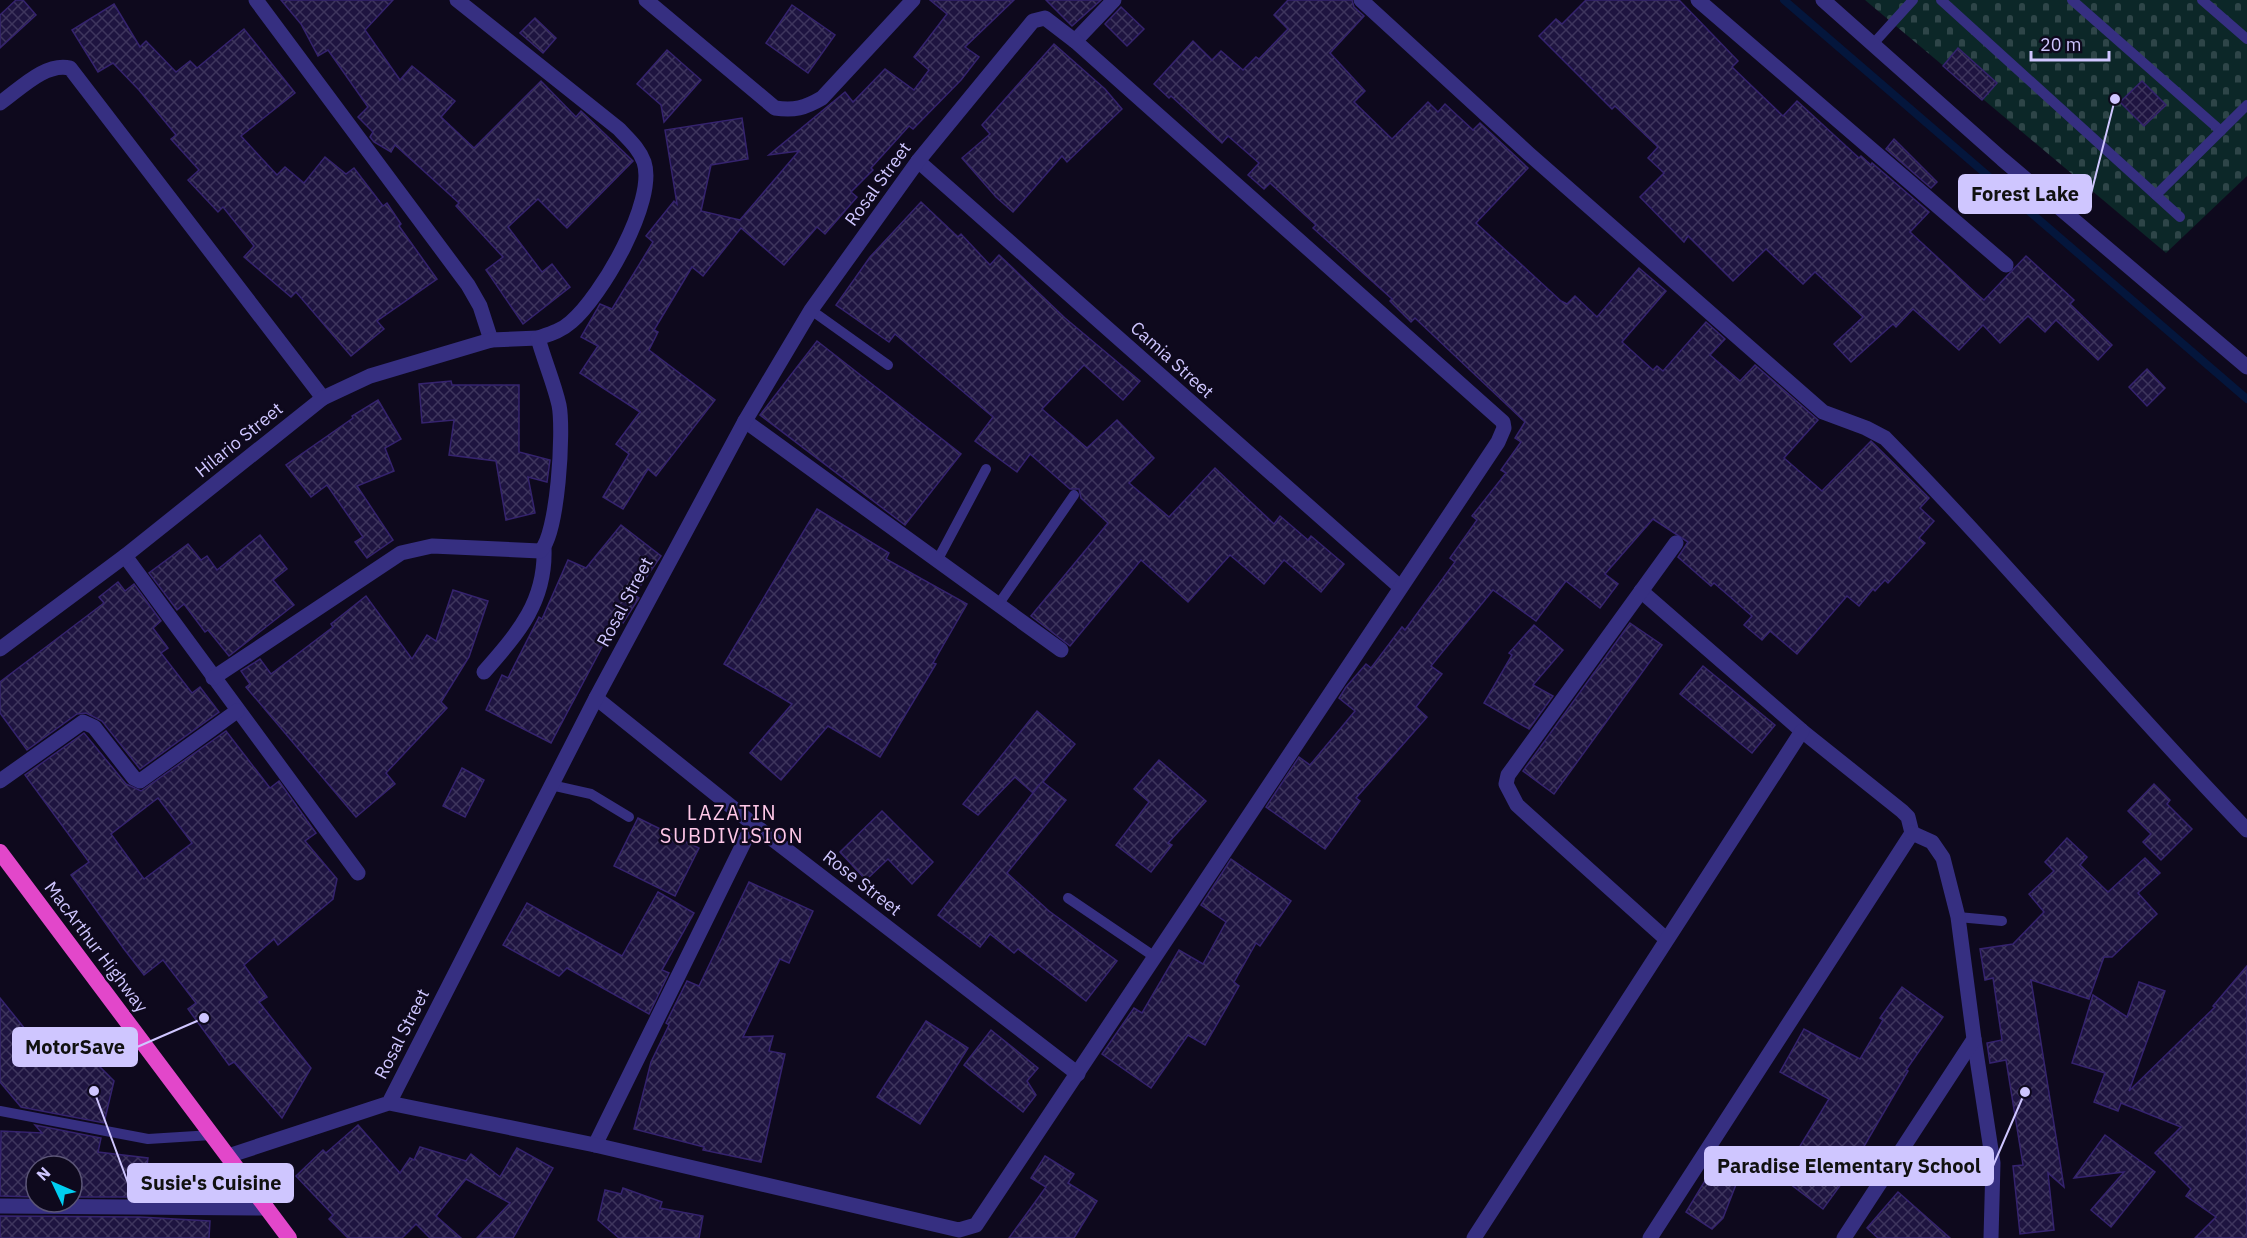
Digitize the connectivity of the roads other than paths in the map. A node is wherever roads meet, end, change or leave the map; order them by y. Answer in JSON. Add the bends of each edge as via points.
{"nodes":[{"id":1,"x":256,"y":0,"type":"edge"},
{"id":2,"x":457,"y":0,"type":"edge"},
{"id":3,"x":646,"y":0,"type":"edge"},
{"id":4,"x":913,"y":0,"type":"edge"},
{"id":5,"x":1114,"y":0,"type":"edge"},
{"id":6,"x":1361,"y":0,"type":"edge"},
{"id":7,"x":1698,"y":0,"type":"edge"},
{"id":8,"x":1823,"y":0,"type":"edge"},
{"id":9,"x":1913,"y":0,"type":"edge"},
{"id":10,"x":1941,"y":0,"type":"edge"},
{"id":11,"x":2072,"y":0,"type":"edge"},
{"id":12,"x":2202,"y":0,"type":"edge"},
{"id":13,"x":2247,"y":39,"type":"edge"},
{"id":14,"x":1075,"y":41,"type":"junction"},
{"id":15,"x":1873,"y":44,"type":"junction"},
{"id":16,"x":0,"y":103,"type":"edge"},
{"id":17,"x":2247,"y":105,"type":"edge"},
{"id":18,"x":2221,"y":131,"type":"junction"},
{"id":19,"x":918,"y":161,"type":"junction"},
{"id":20,"x":2156,"y":195,"type":"junction"},
{"id":21,"x":2180,"y":217,"type":"dead end"},
{"id":22,"x":2006,"y":265,"type":"dead end"},
{"id":23,"x":811,"y":309,"type":"junction"},
{"id":24,"x":538,"y":338,"type":"junction"},
{"id":25,"x":491,"y":340,"type":"junction"},
{"id":26,"x":888,"y":365,"type":"dead end"},
{"id":27,"x":2247,"y":367,"type":"edge"},
{"id":28,"x":323,"y":398,"type":"junction"},
{"id":29,"x":744,"y":421,"type":"junction"},
{"id":30,"x":986,"y":469,"type":"dead end"},
{"id":31,"x":1074,"y":495,"type":"dead end"},
{"id":32,"x":1676,"y":543,"type":"dead end"},
{"id":33,"x":544,"y":548,"type":"junction"},
{"id":34,"x":125,"y":556,"type":"junction"},
{"id":35,"x":937,"y":561,"type":"junction"},
{"id":36,"x":1400,"y":587,"type":"junction"},
{"id":37,"x":1641,"y":591,"type":"junction"},
{"id":38,"x":998,"y":605,"type":"junction"},
{"id":39,"x":0,"y":649,"type":"edge"},
{"id":40,"x":1061,"y":650,"type":"dead end"},
{"id":41,"x":484,"y":672,"type":"dead end"},
{"id":42,"x":213,"y":678,"type":"junction"},
{"id":43,"x":596,"y":698,"type":"junction"},
{"id":44,"x":237,"y":711,"type":"junction"},
{"id":45,"x":1802,"y":731,"type":"junction"},
{"id":46,"x":0,"y":781,"type":"edge"},
{"id":47,"x":551,"y":785,"type":"junction"},
{"id":48,"x":629,"y":817,"type":"dead end"},
{"id":49,"x":753,"y":824,"type":"junction"},
{"id":50,"x":2247,"y":830,"type":"edge"},
{"id":51,"x":1912,"y":833,"type":"junction"},
{"id":52,"x":0,"y":852,"type":"edge"},
{"id":53,"x":358,"y":873,"type":"dead end"},
{"id":54,"x":1068,"y":898,"type":"dead end"},
{"id":55,"x":1958,"y":917,"type":"junction"},
{"id":56,"x":2002,"y":921,"type":"dead end"},
{"id":57,"x":1666,"y":939,"type":"junction"},
{"id":58,"x":1155,"y":957,"type":"junction"},
{"id":59,"x":1974,"y":1039,"type":"junction"},
{"id":60,"x":1078,"y":1074,"type":"junction"},
{"id":61,"x":389,"y":1103,"type":"junction"},
{"id":62,"x":0,"y":1111,"type":"edge"},
{"id":63,"x":212,"y":1135,"type":"junction"},
{"id":64,"x":595,"y":1145,"type":"junction"},
{"id":65,"x":228,"y":1156,"type":"junction"},
{"id":66,"x":0,"y":1206,"type":"edge"},
{"id":67,"x":267,"y":1208,"type":"junction"},
{"id":68,"x":972,"y":1233,"type":"edge"},
{"id":69,"x":289,"y":1238,"type":"edge"},
{"id":70,"x":1474,"y":1238,"type":"edge"},
{"id":71,"x":1650,"y":1238,"type":"edge"},
{"id":72,"x":1844,"y":1238,"type":"edge"},
{"id":73,"x":1991,"y":1238,"type":"edge"}],
"edges":[{"from":1,"to":25,"type":"street","via":[[468,285]]},
{"from":2,"to":24,"type":"street","via":[[619,129],[645,164],[643,196],[633,229],[607,277],[570,323]]},
{"from":3,"to":4,"type":"street","via":[[775,108],[789,110],[804,108],[822,98]]},
{"from":5,"to":14,"type":"street"},
{"from":6,"to":50,"type":"street","via":[[1546,170],[1823,412],[1885,438]]},
{"from":7,"to":22,"type":"street"},
{"from":8,"to":15,"type":"street"},
{"from":9,"to":15,"type":"lane"},
{"from":10,"to":20,"type":"lane"},
{"from":11,"to":18,"type":"lane"},
{"from":12,"to":13,"type":"lane"},
{"from":14,"to":19,"type":"street","name":"Rosal Street","via":[[1045,18],[1030,24]]},
{"from":14,"to":36,"type":"street","via":[[1503,422],[1498,442]]},
{"from":15,"to":27,"type":"street"},
{"from":16,"to":28,"type":"street","via":[[40,74],[62,66],[70,68]]},
{"from":17,"to":18,"type":"lane"},
{"from":18,"to":20,"type":"lane"},
{"from":19,"to":23,"type":"street","name":"Rosal Street"},
{"from":19,"to":36,"type":"street","name":"Camia Street"},
{"from":20,"to":21,"type":"lane"},
{"from":23,"to":26,"type":"lane"},
{"from":23,"to":29,"type":"street","name":"Rosal Street"},
{"from":24,"to":25,"type":"street","name":"Hilario Street"},
{"from":24,"to":33,"type":"street","via":[[562,427],[558,485]]},
{"from":25,"to":28,"type":"street","name":"Hilario Street","via":[[370,376]]},
{"from":28,"to":34,"type":"street","name":"Hilario Street"},
{"from":29,"to":35,"type":"street"},
{"from":29,"to":43,"type":"street","name":"Rosal Street"},
{"from":30,"to":35,"type":"lane"},
{"from":31,"to":38,"type":"lane"},
{"from":32,"to":37,"type":"street"},
{"from":33,"to":41,"type":"street","via":[[542,587],[520,630]]},
{"from":33,"to":42,"type":"street","via":[[540,551],[432,546],[401,553]]},
{"from":34,"to":39,"type":"street","name":"Hilario Street"},
{"from":34,"to":42,"type":"street"},
{"from":35,"to":38,"type":"street"},
{"from":36,"to":58,"type":"street"},
{"from":37,"to":45,"type":"street"},
{"from":37,"to":57,"type":"street","via":[[1508,775],[1506,784],[1517,805]]},
{"from":38,"to":40,"type":"street"},
{"from":42,"to":44,"type":"street"},
{"from":43,"to":47,"type":"street","name":"Rosal Street"},
{"from":43,"to":49,"type":"street","name":"Rose Street"},
{"from":44,"to":46,"type":"street","via":[[140,781],[94,727],[83,722]]},
{"from":44,"to":53,"type":"street"},
{"from":45,"to":51,"type":"street","via":[[1902,811]]},
{"from":45,"to":57,"type":"street"},
{"from":47,"to":48,"type":"lane","via":[[591,794]]},
{"from":47,"to":61,"type":"street","name":"Rosal Street"},
{"from":49,"to":60,"type":"street","name":"Rose Street"},
{"from":49,"to":64,"type":"street"},
{"from":51,"to":55,"type":"street","via":[[1938,849]]},
{"from":51,"to":71,"type":"street"},
{"from":52,"to":63,"type":"highway","name":"MacArthur Highway"},
{"from":54,"to":58,"type":"lane"},
{"from":55,"to":56,"type":"lane"},
{"from":55,"to":59,"type":"street"},
{"from":57,"to":70,"type":"street"},
{"from":58,"to":60,"type":"street"},
{"from":59,"to":72,"type":"street"},
{"from":59,"to":73,"type":"street","via":[[1993,1163]]},
{"from":60,"to":68,"type":"street"},
{"from":61,"to":64,"type":"street"},
{"from":61,"to":65,"type":"street","name":"Rosal Street"},
{"from":62,"to":63,"type":"lane","via":[[148,1139]]},
{"from":63,"to":65,"type":"highway","name":"MacArthur Highway"},
{"from":64,"to":68,"type":"street"},
{"from":65,"to":67,"type":"highway","name":"MacArthur Highway"},
{"from":66,"to":67,"type":"street"},
{"from":67,"to":69,"type":"highway","name":"MacArthur Highway"}]}
